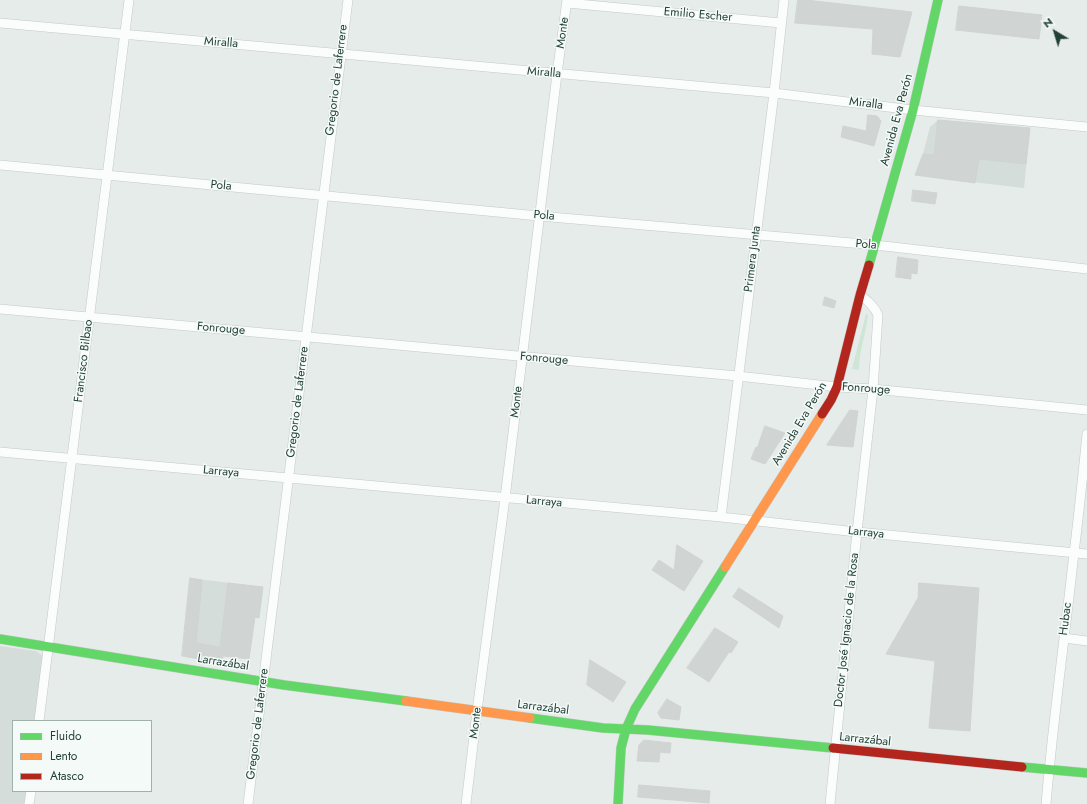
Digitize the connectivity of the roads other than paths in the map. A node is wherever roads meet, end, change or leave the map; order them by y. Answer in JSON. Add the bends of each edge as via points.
{"nodes":[{"id":1,"x":129,"y":0,"type":"edge"},
{"id":2,"x":348,"y":0,"type":"edge"},
{"id":3,"x":784,"y":0,"type":"edge"},
{"id":4,"x":938,"y":0,"type":"edge"},
{"id":5,"x":567,"y":1,"type":"edge"},
{"id":6,"x":0,"y":23,"type":"edge"},
{"id":7,"x":781,"y":23,"type":"junction"},
{"id":8,"x":125,"y":34,"type":"junction"},
{"id":9,"x":341,"y":54,"type":"junction"},
{"id":10,"x":557,"y":74,"type":"junction"},
{"id":11,"x":774,"y":93,"type":"junction"},
{"id":12,"x":913,"y":110,"type":"junction"},
{"id":13,"x":1087,"y":127,"type":"edge"},
{"id":14,"x":0,"y":166,"type":"edge"},
{"id":15,"x":107,"y":176,"type":"junction"},
{"id":16,"x":323,"y":195,"type":"junction"},
{"id":17,"x":539,"y":216,"type":"junction"},
{"id":18,"x":756,"y":235,"type":"junction"},
{"id":19,"x":875,"y":246,"type":"junction"},
{"id":20,"x":1087,"y":268,"type":"edge"},
{"id":21,"x":860,"y":295,"type":"junction"},
{"id":22,"x":0,"y":309,"type":"edge"},
{"id":23,"x":89,"y":317,"type":"junction"},
{"id":24,"x":305,"y":336,"type":"junction"},
{"id":25,"x":522,"y":357,"type":"junction"},
{"id":26,"x":738,"y":376,"type":"junction"},
{"id":27,"x":837,"y":387,"type":"junction"},
{"id":28,"x":873,"y":389,"type":"junction"},
{"id":29,"x":1087,"y":410,"type":"edge"},
{"id":30,"x":1087,"y":434,"type":"edge"},
{"id":31,"x":0,"y":452,"type":"edge"},
{"id":32,"x":72,"y":458,"type":"junction"},
{"id":33,"x":289,"y":478,"type":"junction"},
{"id":34,"x":505,"y":498,"type":"junction"},
{"id":35,"x":721,"y":518,"type":"junction"},
{"id":36,"x":754,"y":521,"type":"junction"},
{"id":37,"x":857,"y":532,"type":"junction"},
{"id":38,"x":1074,"y":552,"type":"junction"},
{"id":39,"x":1087,"y":554,"type":"edge"},
{"id":40,"x":1064,"y":638,"type":"junction"},
{"id":41,"x":0,"y":639,"type":"edge"},
{"id":42,"x":1087,"y":641,"type":"edge"},
{"id":43,"x":48,"y":647,"type":"junction"},
{"id":44,"x":263,"y":682,"type":"junction"},
{"id":45,"x":477,"y":712,"type":"junction"},
{"id":46,"x":39,"y":720,"type":"edge"},
{"id":47,"x":626,"y":729,"type":"junction"},
{"id":48,"x":835,"y":749,"type":"junction"},
{"id":49,"x":1049,"y":769,"type":"junction"},
{"id":50,"x":1087,"y":773,"type":"edge"},
{"id":51,"x":31,"y":792,"type":"edge"},
{"id":52,"x":29,"y":804,"type":"edge"},
{"id":53,"x":248,"y":804,"type":"edge"},
{"id":54,"x":466,"y":804,"type":"edge"},
{"id":55,"x":618,"y":804,"type":"edge"},
{"id":56,"x":830,"y":804,"type":"edge"},
{"id":57,"x":1046,"y":804,"type":"edge"}],
"edges":[{"from":1,"to":8,"type":"street","name":"Francisco Bilbao"},
{"from":2,"to":9,"type":"street","name":"Gregorio de Laferrere"},
{"from":3,"to":7,"type":"street","name":"Primera Junta"},
{"from":4,"to":12,"type":"street","name":"Avenida Eva Perón"},
{"from":5,"to":7,"type":"street","name":"Emilio Escher"},
{"from":5,"to":10,"type":"street","name":"Monte"},
{"from":6,"to":8,"type":"street","name":"Miralla"},
{"from":7,"to":11,"type":"street","name":"Primera Junta"},
{"from":8,"to":9,"type":"street","name":"Miralla"},
{"from":8,"to":15,"type":"street","name":"Francisco Bilbao"},
{"from":9,"to":10,"type":"street","name":"Miralla"},
{"from":9,"to":16,"type":"street","name":"Gregorio de Laferrere"},
{"from":10,"to":11,"type":"street","name":"Miralla"},
{"from":10,"to":17,"type":"street","name":"Monte"},
{"from":11,"to":12,"type":"street","name":"Miralla"},
{"from":11,"to":18,"type":"street","name":"Primera Junta"},
{"from":12,"to":13,"type":"street","name":"Miralla"},
{"from":12,"to":19,"type":"street","name":"Avenida Eva Perón"},
{"from":14,"to":15,"type":"street","name":"Pola"},
{"from":15,"to":16,"type":"street","name":"Pola"},
{"from":15,"to":23,"type":"street","name":"Francisco Bilbao"},
{"from":16,"to":17,"type":"street","name":"Pola"},
{"from":16,"to":24,"type":"street","name":"Gregorio de Laferrere"},
{"from":17,"to":18,"type":"street","name":"Pola"},
{"from":17,"to":25,"type":"street","name":"Monte"},
{"from":18,"to":19,"type":"street","name":"Pola"},
{"from":18,"to":26,"type":"street","name":"Primera Junta"},
{"from":19,"to":20,"type":"street","name":"Pola"},
{"from":19,"to":21,"type":"street","name":"Avenida Eva Perón"},
{"from":21,"to":27,"type":"street","name":"Avenida Eva Perón"},
{"from":21,"to":28,"type":"street","name":"Doctor José Ignacio de la Rosa","via":[[872,304],[878,315]]},
{"from":22,"to":23,"type":"street","name":"Fonrouge"},
{"from":23,"to":24,"type":"street","name":"Fonrouge"},
{"from":23,"to":32,"type":"street","name":"Francisco Bilbao"},
{"from":24,"to":25,"type":"street","name":"Fonrouge"},
{"from":24,"to":33,"type":"street","name":"Gregorio de Laferrere"},
{"from":25,"to":26,"type":"street","name":"Fonrouge"},
{"from":25,"to":34,"type":"street","name":"Monte"},
{"from":26,"to":27,"type":"street","name":"Fonrouge"},
{"from":26,"to":35,"type":"street","name":"Primera Junta"},
{"from":27,"to":28,"type":"street","name":"Fonrouge"},
{"from":27,"to":36,"type":"street","name":"Avenida Eva Perón"},
{"from":28,"to":29,"type":"street","name":"Fonrouge"},
{"from":28,"to":37,"type":"street","name":"Doctor José Ignacio de la Rosa"},
{"from":30,"to":38,"type":"street","name":"Hubac"},
{"from":31,"to":32,"type":"street","name":"Larraya"},
{"from":32,"to":33,"type":"street","name":"Larraya"},
{"from":32,"to":43,"type":"street","name":"Francisco Bilbao"},
{"from":33,"to":34,"type":"street","name":"Larraya"},
{"from":33,"to":44,"type":"street","name":"Gregorio de Laferrere"},
{"from":34,"to":35,"type":"street","name":"Larraya"},
{"from":34,"to":45,"type":"street","name":"Monte"},
{"from":35,"to":36,"type":"street","name":"Larraya"},
{"from":36,"to":37,"type":"street","name":"Larraya"},
{"from":36,"to":47,"type":"street","name":"Avenida Eva Perón","via":[[635,709]]},
{"from":37,"to":38,"type":"street","name":"Larraya"},
{"from":37,"to":48,"type":"street","name":"Doctor José Ignacio de la Rosa"},
{"from":38,"to":39,"type":"street","name":"Larraya"},
{"from":38,"to":40,"type":"street","name":"Hubac"},
{"from":40,"to":42,"type":"street"},
{"from":40,"to":49,"type":"street","name":"Hubac"},
{"from":41,"to":43,"type":"street","name":"Larrazábal"},
{"from":43,"to":44,"type":"street","name":"Larrazábal"},
{"from":43,"to":46,"type":"street","name":"Francisco Bilbao"},
{"from":44,"to":45,"type":"street","name":"Larrazábal"},
{"from":44,"to":53,"type":"street","name":"Gregorio de Laferrere"},
{"from":45,"to":47,"type":"street","name":"Larrazábal"},
{"from":45,"to":54,"type":"street","name":"Monte"},
{"from":47,"to":48,"type":"street","name":"Larrazábal"},
{"from":47,"to":55,"type":"street","name":"Avenida Eva Perón","via":[[621,748]]},
{"from":48,"to":49,"type":"street","name":"Larrazábal"},
{"from":48,"to":56,"type":"street","name":"Doctor José Ignacio de la Rosa"},
{"from":49,"to":50,"type":"street","name":"Larrazábal"},
{"from":49,"to":57,"type":"street","name":"Hubac"},
{"from":51,"to":52,"type":"street"}]}
